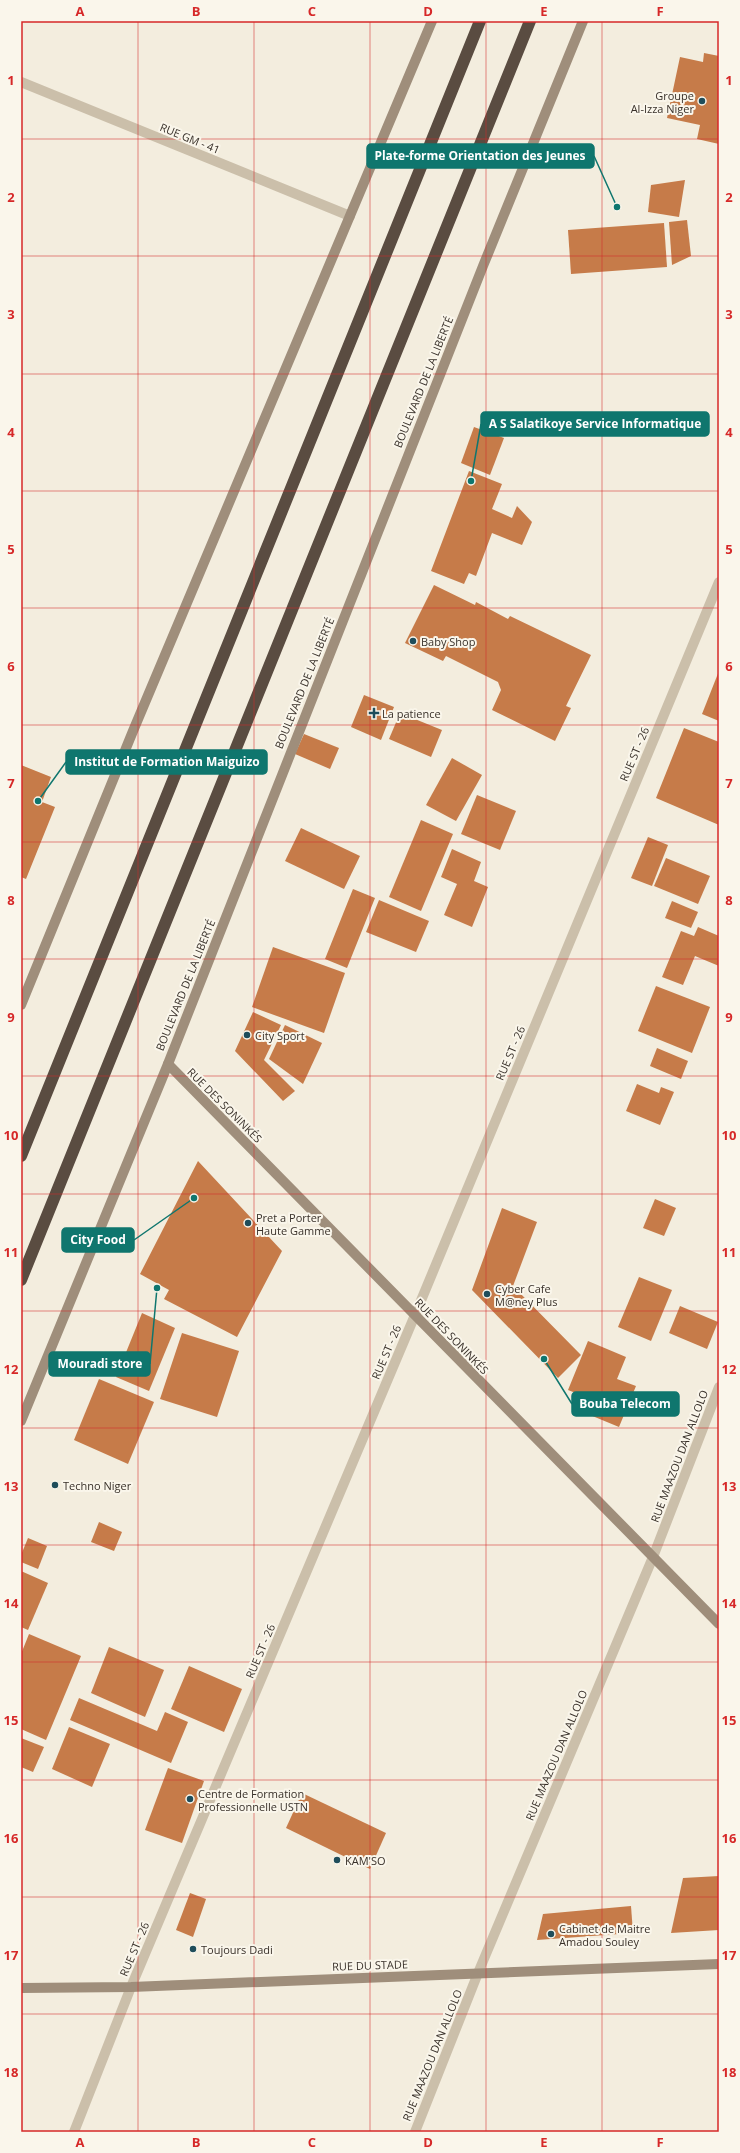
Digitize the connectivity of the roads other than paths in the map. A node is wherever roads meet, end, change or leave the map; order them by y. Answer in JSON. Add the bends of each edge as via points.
{"nodes":[{"id":1,"x":432,"y":21,"type":"edge"},
{"id":2,"x":480,"y":21,"type":"edge"},
{"id":3,"x":530,"y":21,"type":"edge"},
{"id":4,"x":583,"y":21,"type":"edge"},
{"id":5,"x":21,"y":82,"type":"edge"},
{"id":6,"x":350,"y":216,"type":"junction"},
{"id":7,"x":719,"y":582,"type":"edge"},
{"id":8,"x":21,"y":1005,"type":"edge"},
{"id":9,"x":168,"y":1064,"type":"junction"},
{"id":10,"x":21,"y":1156,"type":"edge"},
{"id":11,"x":21,"y":1280,"type":"edge"},
{"id":12,"x":415,"y":1315,"type":"junction"},
{"id":13,"x":719,"y":1387,"type":"edge"},
{"id":14,"x":21,"y":1421,"type":"edge"},
{"id":15,"x":653,"y":1557,"type":"junction"},
{"id":16,"x":719,"y":1624,"type":"edge"},
{"id":17,"x":719,"y":1964,"type":"edge"},
{"id":18,"x":478,"y":1972,"type":"junction"},
{"id":19,"x":131,"y":1987,"type":"junction"},
{"id":20,"x":21,"y":1988,"type":"edge"},
{"id":21,"x":74,"y":2132,"type":"edge"},
{"id":22,"x":415,"y":2132,"type":"edge"}],
"edges":[{"from":1,"to":6,"type":"main road"},
{"from":2,"to":10,"type":"highway"},
{"from":3,"to":11,"type":"highway"},
{"from":4,"to":9,"type":"main road","name":"BOULEVARD DE LA LIBERTÉ","via":[[483,266]]},
{"from":5,"to":6,"type":"street","name":"RUE GM - 41"},
{"from":6,"to":8,"type":"main road","via":[[132,731]]},
{"from":7,"to":12,"type":"street","name":"RUE ST - 26"},
{"from":9,"to":12,"type":"main road","name":"RUE DES SONINKÉS"},
{"from":9,"to":14,"type":"main road","name":"BOULEVARD DE LA LIBERTÉ"},
{"from":12,"to":15,"type":"main road","name":"RUE DES SONINKÉS"},
{"from":12,"to":19,"type":"street","name":"RUE ST - 26"},
{"from":13,"to":15,"type":"street","name":"RUE MAAZOU DAN ALLOLO"},
{"from":15,"to":16,"type":"main road","name":"RUE DES SONINKÉS"},
{"from":15,"to":18,"type":"street","name":"RUE MAAZOU DAN ALLOLO"},
{"from":17,"to":18,"type":"main road","name":"RUE DU STADE"},
{"from":18,"to":19,"type":"main road","name":"RUE DU STADE"},
{"from":18,"to":22,"type":"street","name":"RUE MAAZOU DAN ALLOLO"},
{"from":19,"to":20,"type":"main road","name":"RUE DU STADE"},
{"from":19,"to":21,"type":"street","name":"RUE ST - 26"}]}
